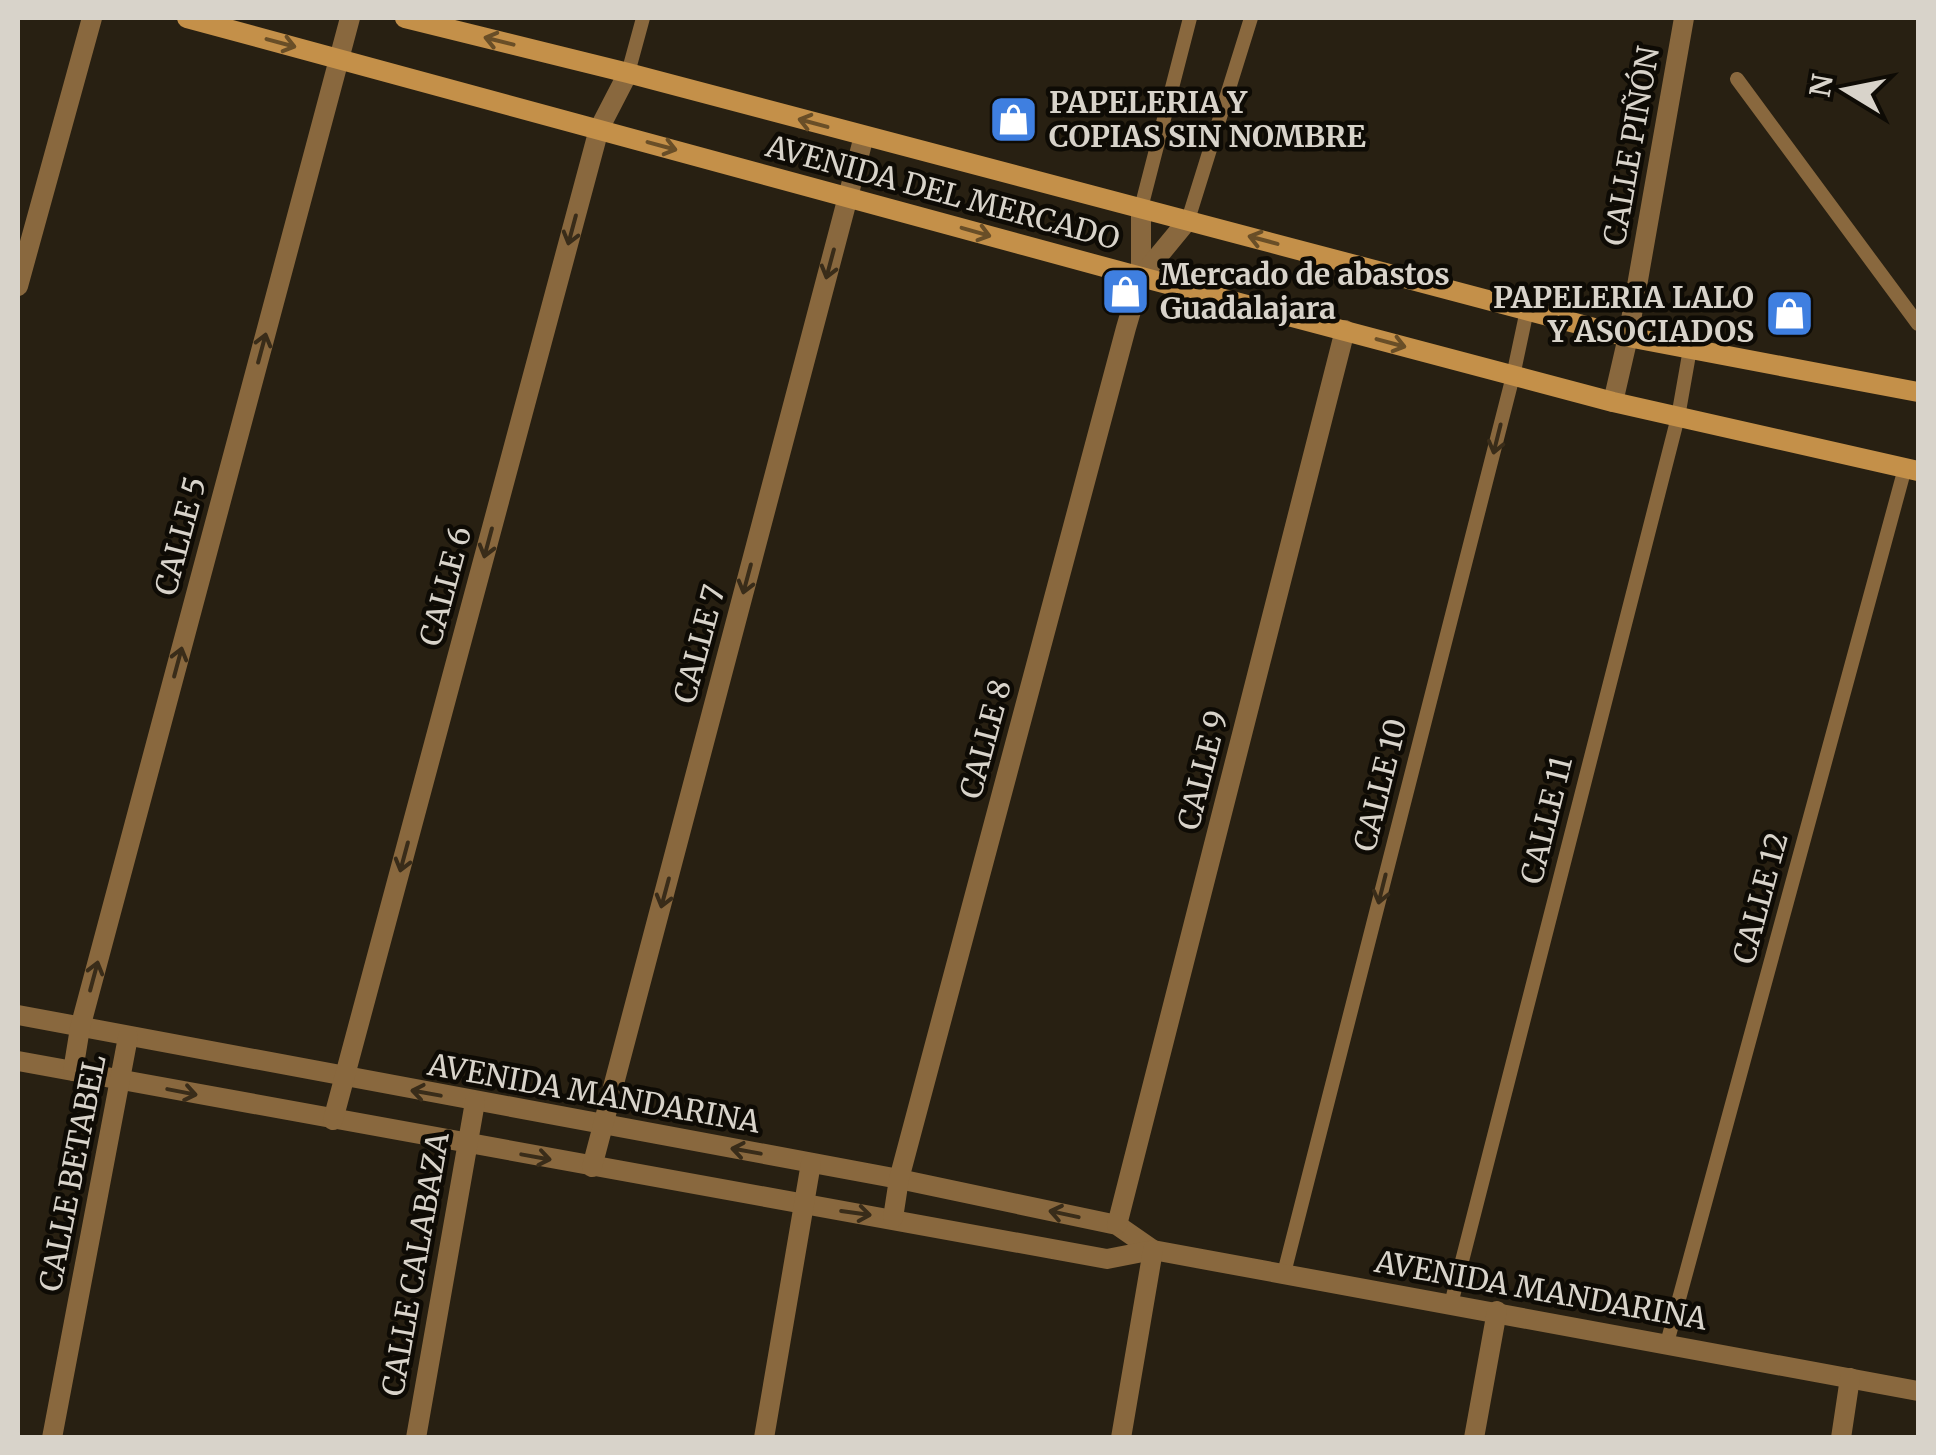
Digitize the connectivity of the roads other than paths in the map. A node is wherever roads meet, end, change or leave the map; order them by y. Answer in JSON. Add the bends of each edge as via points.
{"nodes":[{"id":1,"x":92,"y":18,"type":"edge"},
{"id":2,"x":187,"y":18,"type":"edge"},
{"id":3,"x":350,"y":18,"type":"edge"},
{"id":4,"x":406,"y":18,"type":"edge"},
{"id":5,"x":642,"y":18,"type":"edge"},
{"id":6,"x":1190,"y":18,"type":"edge"},
{"id":7,"x":1251,"y":18,"type":"edge"},
{"id":8,"x":1684,"y":18,"type":"edge"},
{"id":9,"x":339,"y":58,"type":"junction"},
{"id":10,"x":628,"y":73,"type":"junction"},
{"id":11,"x":1736,"y":79,"type":"dead end"},
{"id":12,"x":599,"y":129,"type":"junction"},
{"id":13,"x":864,"y":136,"type":"junction"},
{"id":14,"x":848,"y":196,"type":"junction"},
{"id":15,"x":1141,"y":208,"type":"junction"},
{"id":16,"x":1188,"y":220,"type":"junction"},
{"id":17,"x":1141,"y":278,"type":"junction"},
{"id":18,"x":18,"y":286,"type":"edge"},
{"id":19,"x":1527,"y":310,"type":"junction"},
{"id":20,"x":1918,"y":324,"type":"edge"},
{"id":21,"x":1345,"y":330,"type":"junction"},
{"id":22,"x":1628,"y":337,"type":"junction"},
{"id":23,"x":1690,"y":350,"type":"junction"},
{"id":24,"x":1513,"y":376,"type":"junction"},
{"id":25,"x":1918,"y":392,"type":"edge"},
{"id":26,"x":1613,"y":402,"type":"junction"},
{"id":27,"x":1678,"y":417,"type":"junction"},
{"id":28,"x":1912,"y":469,"type":"edge"},
{"id":29,"x":18,"y":1016,"type":"edge"},
{"id":30,"x":80,"y":1028,"type":"junction"},
{"id":31,"x":128,"y":1037,"type":"junction"},
{"id":32,"x":18,"y":1061,"type":"edge"},
{"id":33,"x":73,"y":1071,"type":"junction"},
{"id":34,"x":344,"y":1078,"type":"junction"},
{"id":35,"x":120,"y":1080,"type":"junction"},
{"id":36,"x":475,"y":1102,"type":"junction"},
{"id":37,"x":333,"y":1120,"type":"junction"},
{"id":38,"x":604,"y":1126,"type":"junction"},
{"id":39,"x":466,"y":1144,"type":"junction"},
{"id":40,"x":810,"y":1162,"type":"junction"},
{"id":41,"x":592,"y":1166,"type":"junction"},
{"id":42,"x":899,"y":1179,"type":"junction"},
{"id":43,"x":804,"y":1206,"type":"junction"},
{"id":44,"x":894,"y":1218,"type":"junction"},
{"id":45,"x":1117,"y":1225,"type":"junction"},
{"id":46,"x":1153,"y":1250,"type":"junction"},
{"id":47,"x":1284,"y":1272,"type":"junction"},
{"id":48,"x":1451,"y":1304,"type":"junction"},
{"id":49,"x":1496,"y":1311,"type":"junction"},
{"id":50,"x":1667,"y":1343,"type":"junction"},
{"id":51,"x":1850,"y":1378,"type":"junction"},
{"id":52,"x":1918,"y":1392,"type":"edge"},
{"id":53,"x":52,"y":1438,"type":"edge"},
{"id":54,"x":416,"y":1438,"type":"edge"},
{"id":55,"x":764,"y":1438,"type":"edge"},
{"id":56,"x":1120,"y":1438,"type":"edge"},
{"id":57,"x":1474,"y":1438,"type":"edge"},
{"id":58,"x":1841,"y":1438,"type":"edge"}],
"edges":[{"from":1,"to":18,"type":"street"},
{"from":2,"to":9,"type":"street","name":"AVENIDA DEL MERCADO","one_way":true},
{"from":3,"to":9,"type":"street","name":"CALLE 5"},
{"from":10,"to":4,"type":"street","name":"AVENIDA DEL MERCADO","one_way":true},
{"from":5,"to":10,"type":"lane"},
{"from":6,"to":15,"type":"lane"},
{"from":7,"to":16,"type":"lane"},
{"from":8,"to":22,"type":"street","name":"CALLE PIÑÓN"},
{"from":9,"to":12,"type":"street","name":"AVENIDA DEL MERCADO"},
{"from":30,"to":9,"type":"street","name":"CALLE 5","one_way":true},
{"from":10,"to":12,"type":"street","name":"CALLE 6"},
{"from":13,"to":10,"type":"street","name":"AVENIDA DEL MERCADO","one_way":true},
{"from":11,"to":20,"type":"lane"},
{"from":12,"to":14,"type":"street","name":"AVENIDA DEL MERCADO","one_way":true},
{"from":12,"to":34,"type":"street","name":"CALLE 6","one_way":true},
{"from":13,"to":14,"type":"street","name":"CALLE 7"},
{"from":13,"to":15,"type":"street","name":"AVENIDA DEL MERCADO"},
{"from":14,"to":17,"type":"street","name":"AVENIDA DEL MERCADO","one_way":true},
{"from":14,"to":38,"type":"street","name":"CALLE 7","one_way":true},
{"from":15,"to":16,"type":"street","name":"AVENIDA DEL MERCADO"},
{"from":15,"to":17,"type":"street","name":"CALLE 8"},
{"from":16,"to":17,"type":"street","name":"CALLE 8"},
{"from":19,"to":16,"type":"street","name":"AVENIDA DEL MERCADO","one_way":true},
{"from":17,"to":21,"type":"street","name":"AVENIDA DEL MERCADO"},
{"from":17,"to":42,"type":"street","name":"CALLE 8"},
{"from":19,"to":22,"type":"street","name":"AVENIDA DEL MERCADO"},
{"from":19,"to":24,"type":"lane","name":"CALLE 10"},
{"from":21,"to":24,"type":"street","name":"AVENIDA DEL MERCADO","one_way":true},
{"from":21,"to":45,"type":"street","name":"CALLE 9"},
{"from":22,"to":23,"type":"street","name":"AVENIDA DEL MERCADO"},
{"from":22,"to":26,"type":"street","name":"CALLE PIÑÓN"},
{"from":23,"to":25,"type":"street","name":"AVENIDA DEL MERCADO"},
{"from":23,"to":27,"type":"lane","name":"CALLE 11"},
{"from":24,"to":26,"type":"street","name":"AVENIDA DEL MERCADO"},
{"from":24,"to":47,"type":"lane","name":"CALLE 10","one_way":true},
{"from":26,"to":27,"type":"street","name":"AVENIDA DEL MERCADO"},
{"from":27,"to":28,"type":"street","name":"AVENIDA DEL MERCADO"},
{"from":27,"to":48,"type":"lane","name":"CALLE 11"},
{"from":28,"to":50,"type":"lane","name":"CALLE 12"},
{"from":29,"to":30,"type":"street","name":"AVENIDA MANDARINA"},
{"from":30,"to":31,"type":"street","name":"AVENIDA MANDARINA"},
{"from":30,"to":33,"type":"street","name":"CALLE 5"},
{"from":31,"to":34,"type":"street","name":"AVENIDA MANDARINA"},
{"from":31,"to":35,"type":"street","name":"CALLE BETABEL"},
{"from":32,"to":33,"type":"street","name":"AVENIDA MANDARINA"},
{"from":33,"to":35,"type":"street","name":"AVENIDA MANDARINA"},
{"from":36,"to":34,"type":"street","name":"AVENIDA MANDARINA","one_way":true},
{"from":34,"to":37,"type":"street","name":"CALLE 6"},
{"from":35,"to":37,"type":"street","name":"AVENIDA MANDARINA","one_way":true},
{"from":35,"to":53,"type":"street","name":"CALLE BETABEL"},
{"from":36,"to":38,"type":"street","name":"AVENIDA MANDARINA"},
{"from":36,"to":39,"type":"street","name":"CALLE CALABAZA"},
{"from":37,"to":39,"type":"street","name":"AVENIDA MANDARINA"},
{"from":40,"to":38,"type":"street","name":"AVENIDA MANDARINA","one_way":true},
{"from":38,"to":41,"type":"street","name":"CALLE 7"},
{"from":39,"to":41,"type":"street","name":"AVENIDA MANDARINA","one_way":true},
{"from":39,"to":54,"type":"street","name":"CALLE CALABAZA"},
{"from":40,"to":42,"type":"street","name":"AVENIDA MANDARINA"},
{"from":40,"to":43,"type":"street"},
{"from":41,"to":43,"type":"street","name":"AVENIDA MANDARINA"},
{"from":42,"to":44,"type":"street","name":"CALLE 8"},
{"from":45,"to":42,"type":"street","name":"AVENIDA MANDARINA","one_way":true},
{"from":43,"to":44,"type":"street","name":"AVENIDA MANDARINA","one_way":true},
{"from":43,"to":55,"type":"street"},
{"from":44,"to":46,"type":"street","name":"AVENIDA MANDARINA","via":[[1107,1259]]},
{"from":45,"to":46,"type":"street","name":"AVENIDA MANDARINA"},
{"from":46,"to":47,"type":"street","name":"AVENIDA MANDARINA"},
{"from":46,"to":56,"type":"street"},
{"from":47,"to":48,"type":"street","name":"AVENIDA MANDARINA"},
{"from":48,"to":49,"type":"street","name":"AVENIDA MANDARINA"},
{"from":49,"to":50,"type":"street","name":"AVENIDA MANDARINA"},
{"from":49,"to":57,"type":"street"},
{"from":50,"to":51,"type":"street","name":"AVENIDA MANDARINA"},
{"from":51,"to":52,"type":"street","name":"AVENIDA MANDARINA"},
{"from":51,"to":58,"type":"street"}]}
